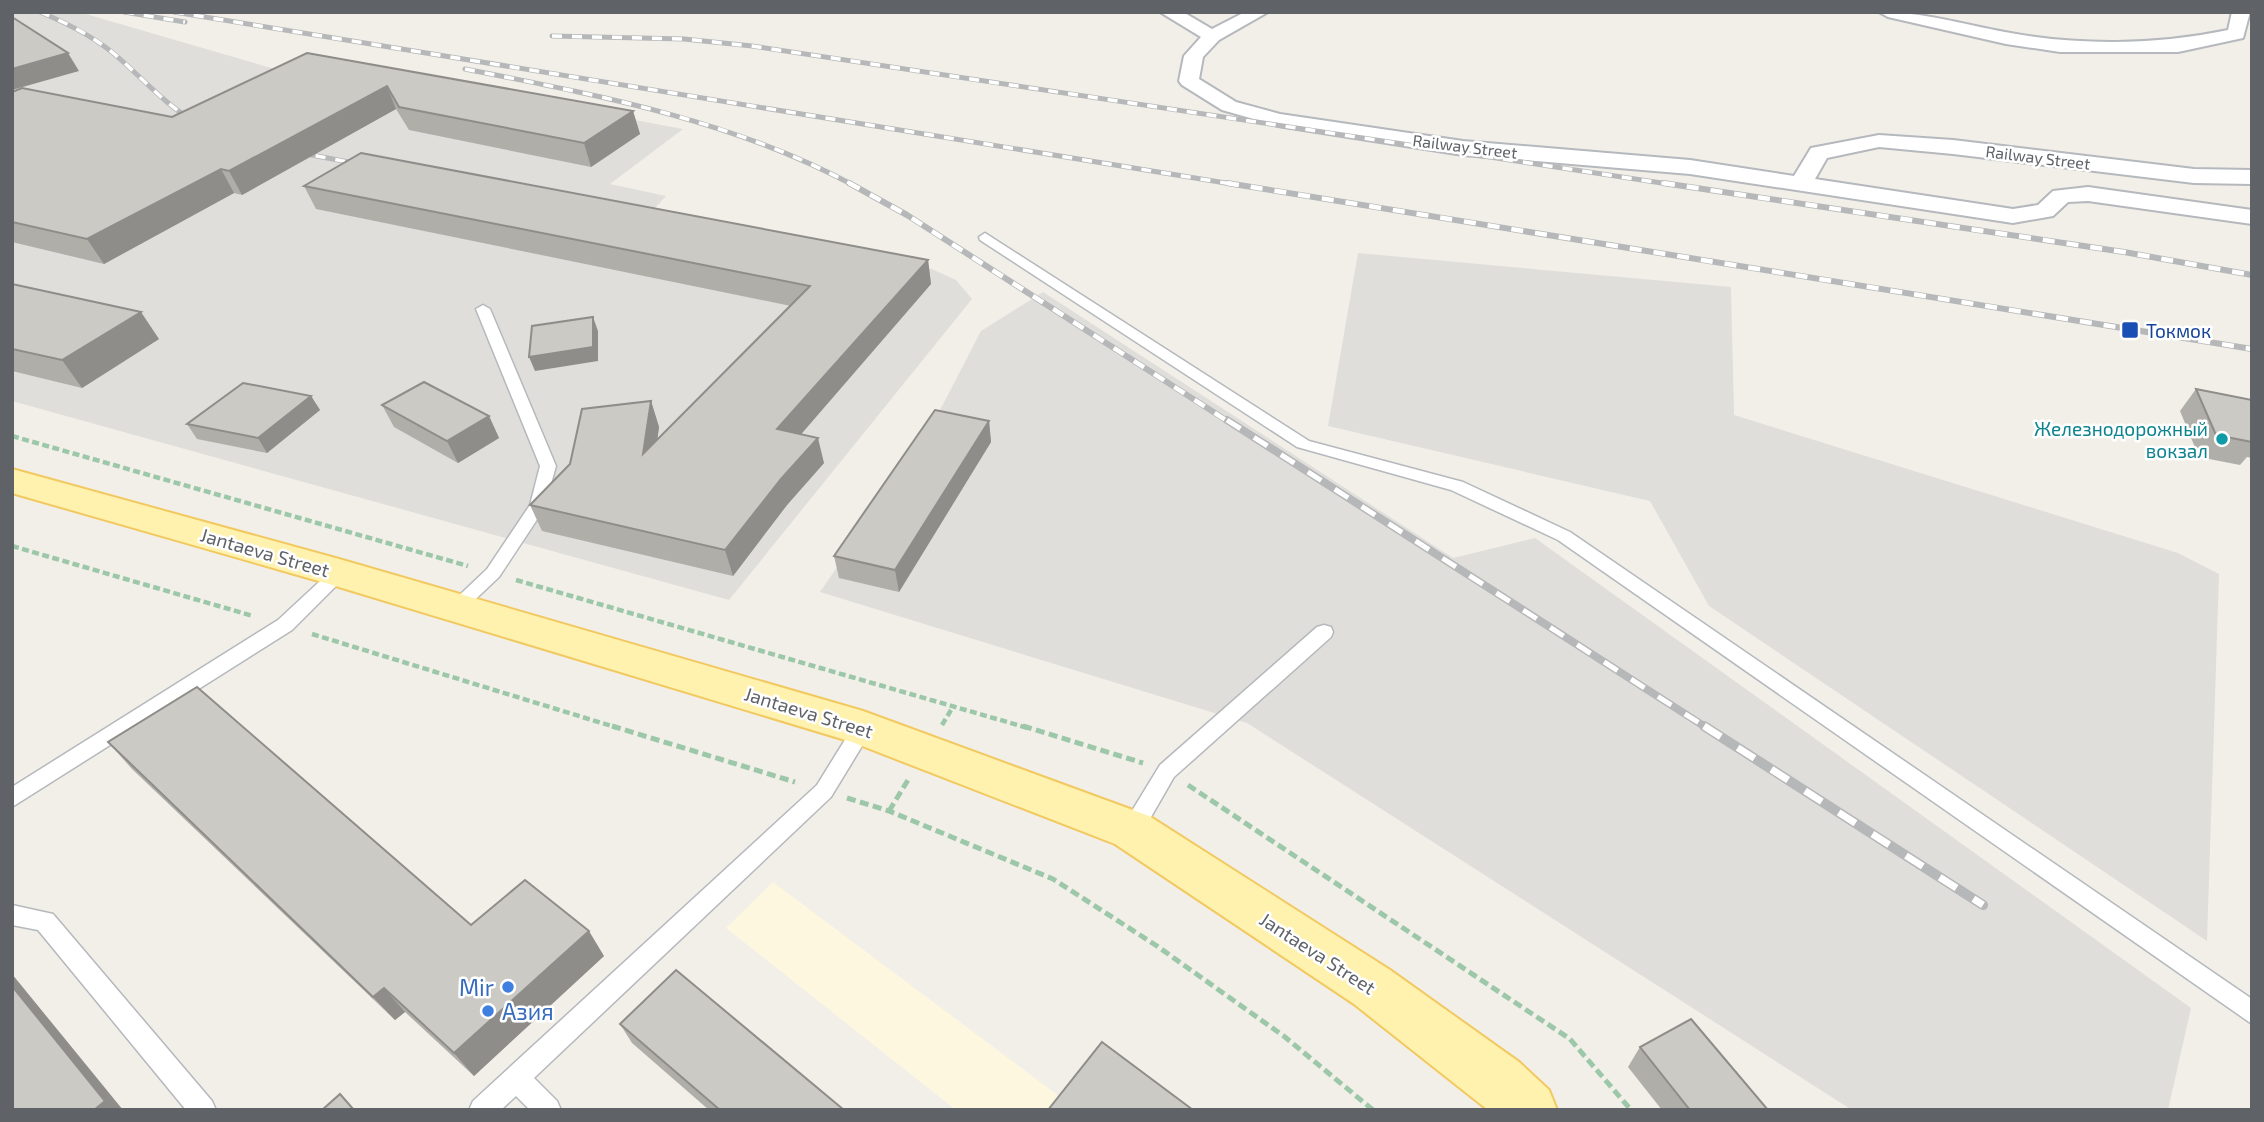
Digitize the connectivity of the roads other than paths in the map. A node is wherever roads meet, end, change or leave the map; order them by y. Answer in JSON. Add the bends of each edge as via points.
{"nodes":[{"id":1,"x":1169,"y":12,"type":"edge"},
{"id":2,"x":1259,"y":12,"type":"edge"},
{"id":3,"x":1888,"y":12,"type":"edge"},
{"id":4,"x":2241,"y":12,"type":"edge"},
{"id":5,"x":1212,"y":37,"type":"junction"},
{"id":6,"x":2252,"y":177,"type":"edge"},
{"id":7,"x":1801,"y":184,"type":"junction"},
{"id":8,"x":2252,"y":217,"type":"edge"},
{"id":9,"x":985,"y":237,"type":"dead end"},
{"id":10,"x":483,"y":309,"type":"dead end"},
{"id":11,"x":12,"y":481,"type":"edge"},
{"id":12,"x":339,"y":573,"type":"junction"},
{"id":13,"x":456,"y":607,"type":"junction"},
{"id":14,"x":1324,"y":632,"type":"dead end"},
{"id":15,"x":863,"y":728,"type":"junction"},
{"id":16,"x":12,"y":798,"type":"edge"},
{"id":17,"x":1132,"y":830,"type":"junction"},
{"id":18,"x":12,"y":915,"type":"edge"},
{"id":19,"x":2252,"y":1013,"type":"edge"},
{"id":20,"x":517,"y":1079,"type":"junction"},
{"id":21,"x":203,"y":1110,"type":"edge"},
{"id":22,"x":482,"y":1110,"type":"edge"},
{"id":23,"x":548,"y":1110,"type":"edge"},
{"id":24,"x":1529,"y":1110,"type":"edge"}],
"edges":[{"from":1,"to":5,"type":"street"},
{"from":2,"to":5,"type":"street","name":"Railway Street"},
{"from":3,"to":4,"type":"street","via":[[2006,38],[2083,47],[2214,41],[2236,34]]},
{"from":5,"to":7,"type":"street","name":"Railway Street","via":[[1194,55],[1189,81],[1229,106],[1278,120],[1464,148],[1690,167]]},
{"from":6,"to":7,"type":"street","name":"Railway Street","via":[[2194,176],[1879,141],[1819,153]]},
{"from":7,"to":8,"type":"street","name":"Railway Street","via":[[2012,216],[2045,211],[2061,196],[2088,194]]},
{"from":9,"to":19,"type":"lane","via":[[1303,444],[1457,485],[1564,536]]},
{"from":10,"to":13,"type":"lane","via":[[548,466],[538,505],[501,562]]},
{"from":11,"to":12,"type":"main road","name":"Jantaeva Street"},
{"from":12,"to":13,"type":"main road","name":"Jantaeva Street"},
{"from":12,"to":16,"type":"lane","via":[[285,625]]},
{"from":13,"to":15,"type":"main road","name":"Jantaeva Street"},
{"from":14,"to":17,"type":"lane","via":[[1167,771]]},
{"from":15,"to":17,"type":"main road","name":"Jantaeva Street"},
{"from":15,"to":20,"type":"lane","via":[[824,791]]},
{"from":17,"to":24,"type":"main road","name":"Jantaeva Street","via":[[1372,987],[1499,1082]]},
{"from":18,"to":21,"type":"lane","via":[[45,921]]},
{"from":20,"to":22,"type":"lane"},
{"from":20,"to":23,"type":"lane"}]}
